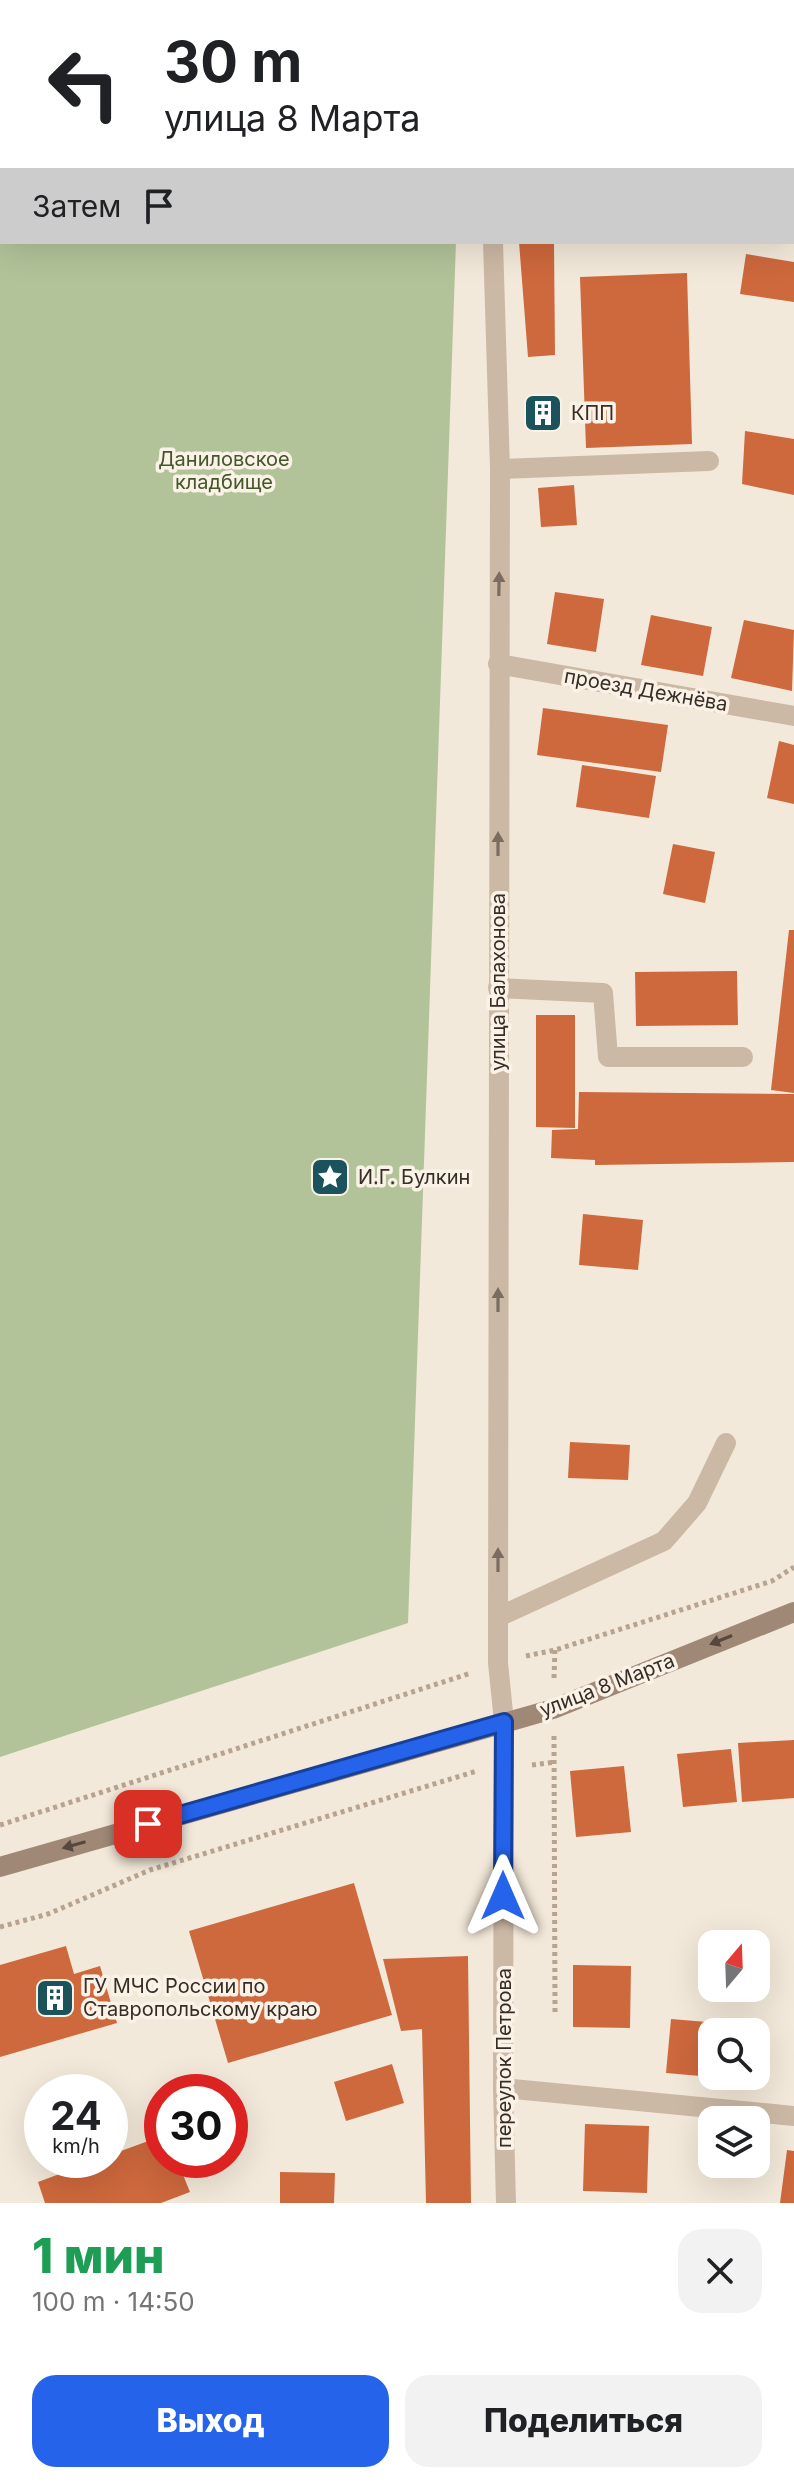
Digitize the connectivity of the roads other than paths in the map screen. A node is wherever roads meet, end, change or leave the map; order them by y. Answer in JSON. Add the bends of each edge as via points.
{"nodes":[{"id":1,"x":493,"y":244,"type":"edge"},
{"id":2,"x":709,"y":461,"type":"dead end"},
{"id":3,"x":500,"y":469,"type":"junction"},
{"id":4,"x":498,"y":664,"type":"junction"},
{"id":5,"x":794,"y":716,"type":"edge"},
{"id":6,"x":498,"y":988,"type":"junction"},
{"id":7,"x":743,"y":1057,"type":"dead end"},
{"id":8,"x":726,"y":1443,"type":"dead end"},
{"id":9,"x":794,"y":1612,"type":"edge"},
{"id":10,"x":498,"y":1617,"type":"junction"},
{"id":11,"x":504,"y":1722,"type":"junction"},
{"id":12,"x":0,"y":1867,"type":"edge"},
{"id":13,"x":503,"y":2088,"type":"junction"},
{"id":14,"x":794,"y":2116,"type":"edge"},
{"id":15,"x":506,"y":2203,"type":"edge"}],
"edges":[{"from":1,"to":3,"type":"street","name":"улица Балахонова"},
{"from":2,"to":3,"type":"street"},
{"from":4,"to":3,"type":"street","name":"улица Балахонова","one_way":true},
{"from":4,"to":5,"type":"street","name":"проезд Дежнёва"},
{"from":6,"to":4,"type":"street","name":"улица Балахонова","one_way":true},
{"from":6,"to":7,"type":"street","via":[[603,993],[608,1057]]},
{"from":10,"to":6,"type":"street","name":"улица Балахонова","one_way":true},
{"from":8,"to":10,"type":"street","via":[[697,1503],[664,1541]]},
{"from":9,"to":11,"type":"street","name":"улица 8 Марта","one_way":true,"via":[[553,1709]]},
{"from":10,"to":11,"type":"street","name":"улица Балахонова"},
{"from":11,"to":12,"type":"street","name":"улица 8 Марта","one_way":true},
{"from":11,"to":13,"type":"street","name":"переулок Петрова"},
{"from":13,"to":14,"type":"street"},
{"from":13,"to":15,"type":"street","name":"переулок Петрова"}]}
